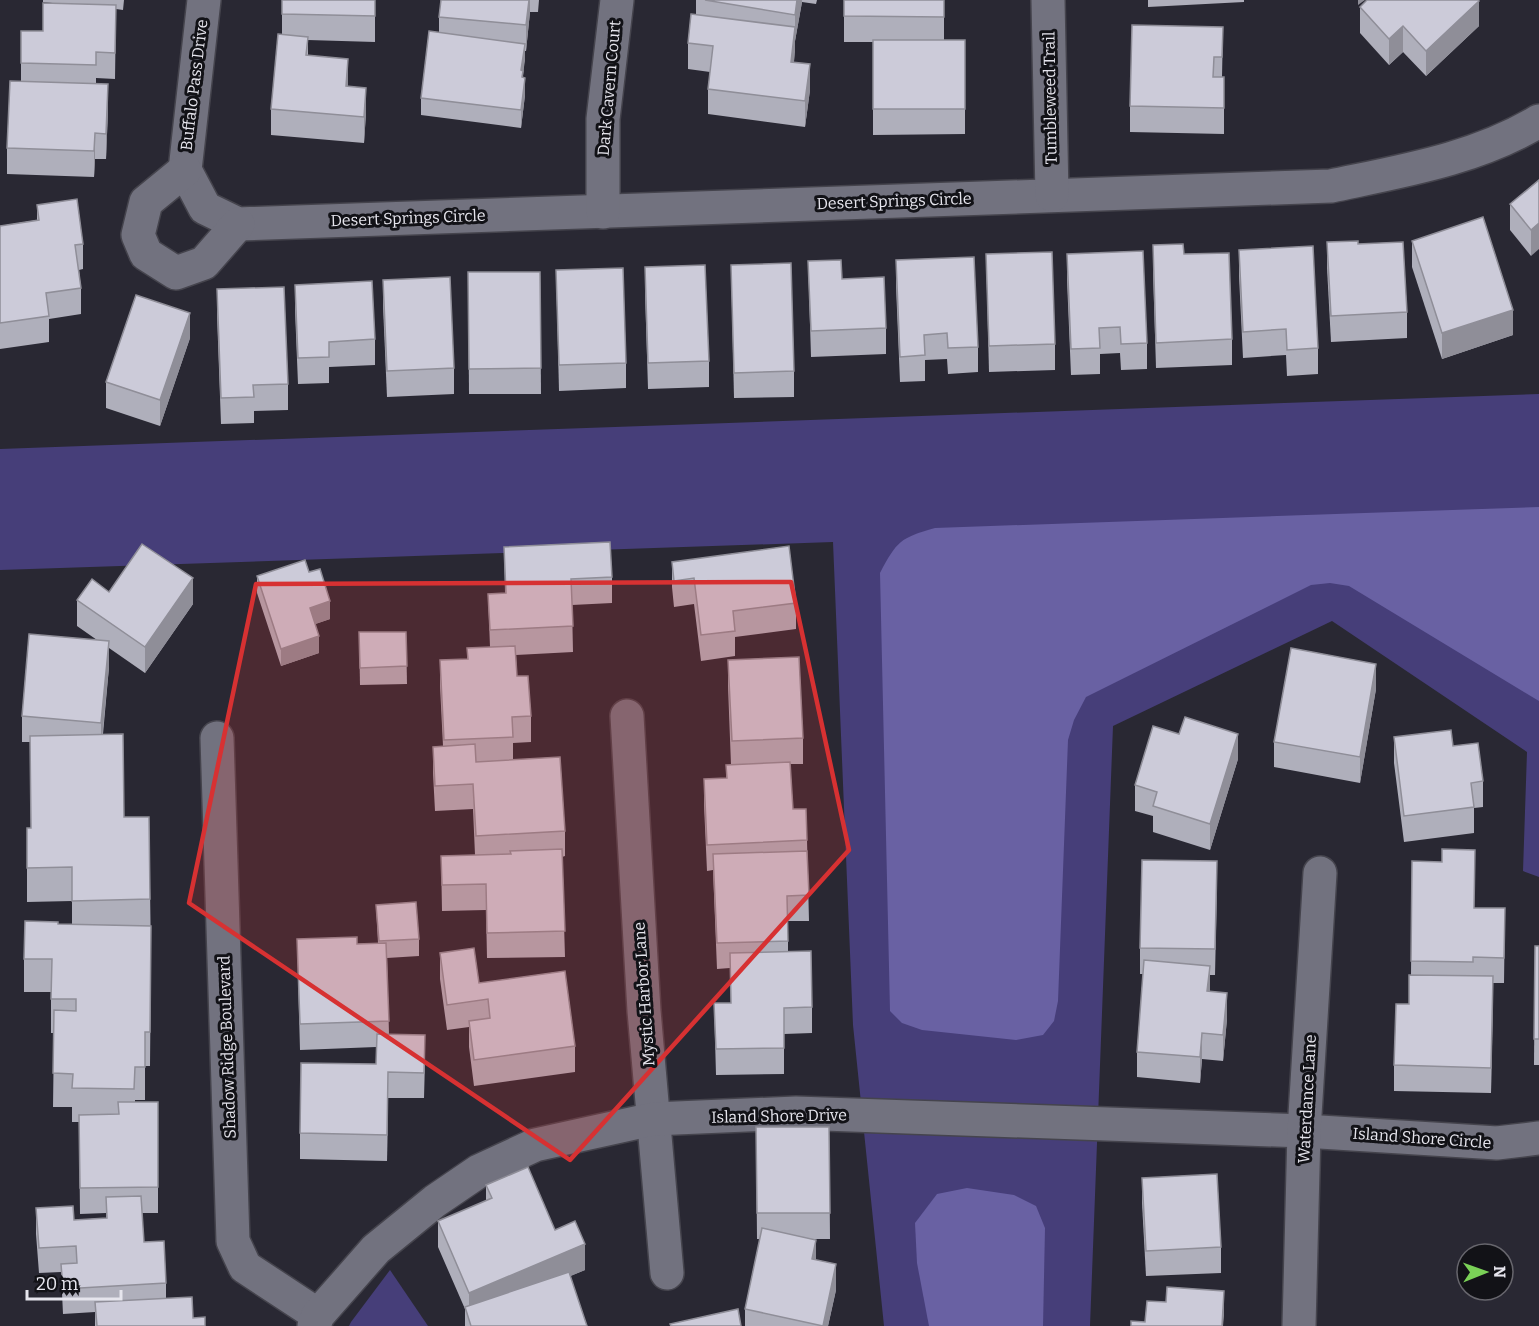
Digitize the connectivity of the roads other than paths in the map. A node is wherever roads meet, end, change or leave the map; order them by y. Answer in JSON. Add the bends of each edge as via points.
{"nodes":[{"id":1,"x":204,"y":0,"type":"edge"},
{"id":2,"x":616,"y":0,"type":"edge"},
{"id":3,"x":1048,"y":0,"type":"edge"},
{"id":4,"x":1539,"y":121,"type":"edge"},
{"id":5,"x":184,"y":170,"type":"junction"},
{"id":6,"x":1052,"y":195,"type":"junction"},
{"id":7,"x":205,"y":208,"type":"joint"},
{"id":8,"x":603,"y":212,"type":"junction"},
{"id":9,"x":238,"y":224,"type":"junction"},
{"id":10,"x":627,"y":716,"type":"dead end"},
{"id":11,"x":217,"y":738,"type":"dead end"},
{"id":12,"x":1320,"y":873,"type":"dead end"},
{"id":13,"x":653,"y":1119,"type":"junction"},
{"id":14,"x":1304,"y":1131,"type":"junction"},
{"id":15,"x":1539,"y":1138,"type":"edge"},
{"id":16,"x":667,"y":1273,"type":"dead end"},
{"id":17,"x":316,"y":1320,"type":"edge"},
{"id":18,"x":1299,"y":1326,"type":"edge"}],
"edges":[{"from":1,"to":5,"type":"street","name":"Buffalo Pass Drive"},
{"from":2,"to":8,"type":"street","name":"Dark Cavern Court","via":[[603,119]]},
{"from":3,"to":6,"type":"street","name":"Tumbleweed Trail"},
{"from":4,"to":6,"type":"street","name":"Desert Springs Circle","via":[[1440,163],[1332,186]]},
{"from":5,"to":7,"type":"street","name":"Buffalo Pass Drive"},
{"from":5,"to":9,"type":"street","name":"Buffalo Pass Drive","via":[[146,202],[138,235],[146,254],[176,273],[204,263]]},
{"from":6,"to":8,"type":"street","name":"Desert Springs Circle"},
{"from":7,"to":9,"type":"street","name":"Desert Springs Circle"},
{"from":8,"to":9,"type":"street","name":"Desert Springs Circle"},
{"from":10,"to":13,"type":"street","name":"Mystic Harbor Lane"},
{"from":11,"to":17,"type":"street","name":"Shadow Ridge Boulevard","via":[[233,1242],[245,1267]]},
{"from":12,"to":14,"type":"street","name":"Waterdance Lane"},
{"from":13,"to":14,"type":"street","name":"Island Shore Drive","via":[[796,1113]]},
{"from":13,"to":16,"type":"street","name":"Mystic Harbor Lane"},
{"from":13,"to":17,"type":"street","name":"Island Shore Drive","via":[[536,1144],[479,1171],[376,1250]]},
{"from":14,"to":15,"type":"street","name":"Island Shore Circle","via":[[1497,1143]]},
{"from":14,"to":18,"type":"street","name":"Waterdance Lane"}]}
